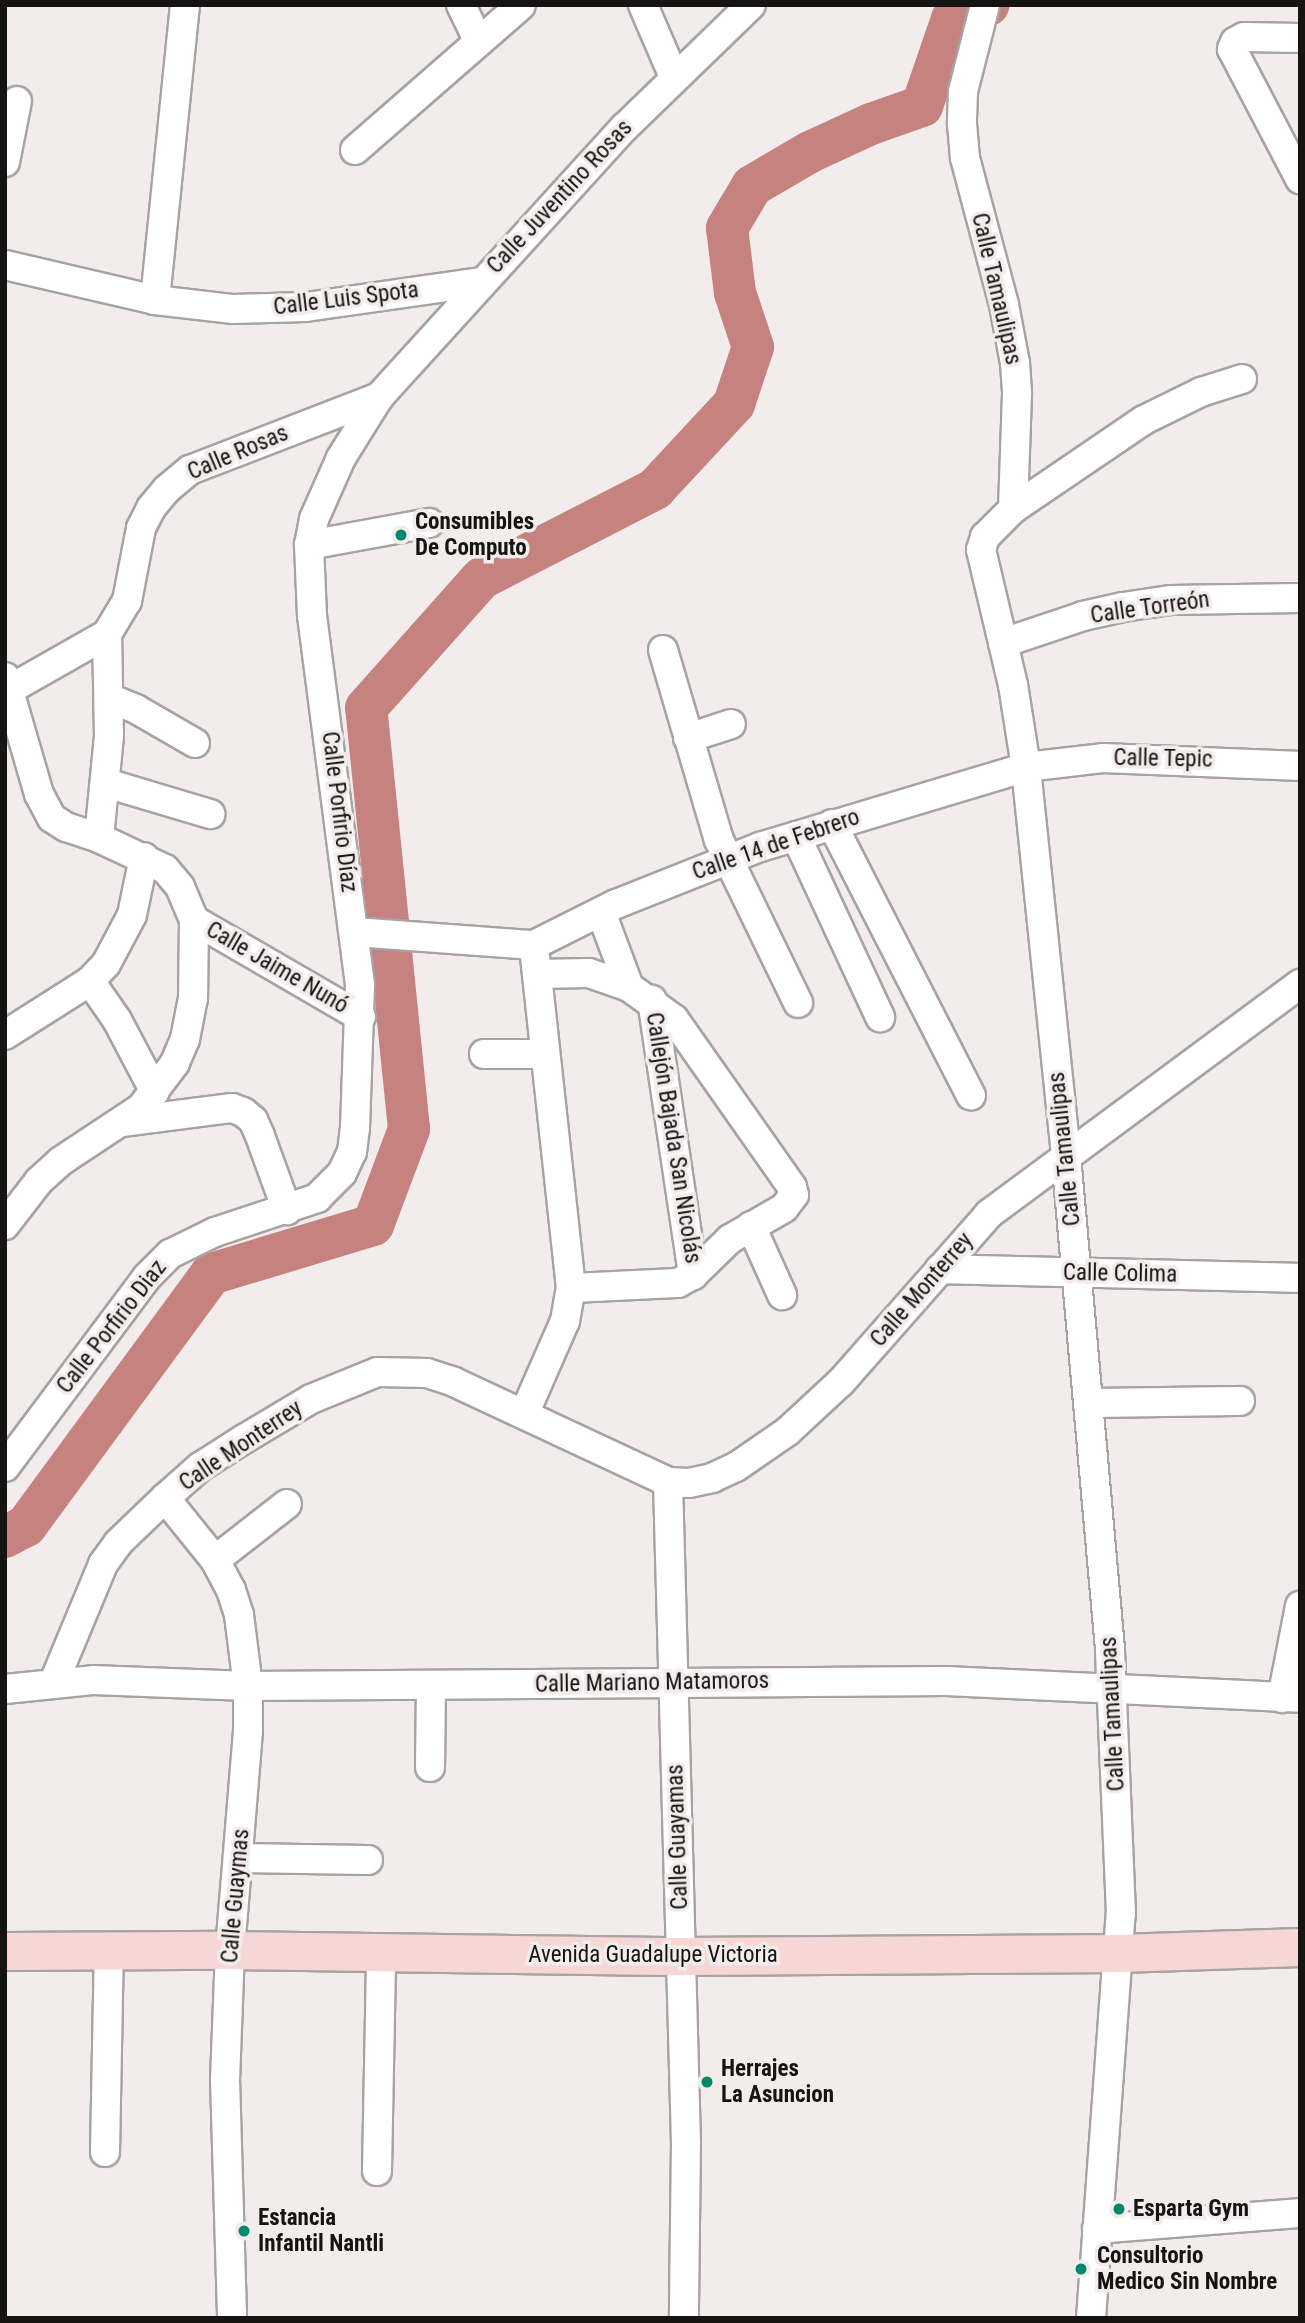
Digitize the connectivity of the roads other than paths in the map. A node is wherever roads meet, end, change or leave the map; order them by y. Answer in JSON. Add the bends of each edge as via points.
{"nodes":[{"id":1,"x":185,"y":5,"type":"edge"},
{"id":2,"x":461,"y":5,"type":"edge"},
{"id":3,"x":521,"y":5,"type":"edge"},
{"id":4,"x":643,"y":5,"type":"edge"},
{"id":5,"x":751,"y":5,"type":"edge"},
{"id":6,"x":982,"y":18,"type":"edge"},
{"id":7,"x":1300,"y":38,"type":"edge"},
{"id":8,"x":479,"y":42,"type":"junction"},
{"id":9,"x":674,"y":77,"type":"junction"},
{"id":10,"x":17,"y":101,"type":"dead end"},
{"id":11,"x":355,"y":150,"type":"dead end"},
{"id":12,"x":5,"y":162,"type":"edge"},
{"id":13,"x":1300,"y":179,"type":"edge"},
{"id":14,"x":5,"y":265,"type":"edge"},
{"id":15,"x":482,"y":282,"type":"junction"},
{"id":16,"x":155,"y":300,"type":"junction"},
{"id":17,"x":1242,"y":379,"type":"dead end"},
{"id":18,"x":379,"y":397,"type":"junction"},
{"id":19,"x":1013,"y":509,"type":"junction"},
{"id":20,"x":429,"y":523,"type":"dead end"},
{"id":21,"x":309,"y":545,"type":"junction"},
{"id":22,"x":1300,"y":598,"type":"edge"},
{"id":23,"x":107,"y":634,"type":"junction"},
{"id":24,"x":1003,"y":643,"type":"junction"},
{"id":25,"x":663,"y":650,"type":"dead end"},
{"id":26,"x":7,"y":687,"type":"edge"},
{"id":27,"x":109,"y":698,"type":"junction"},
{"id":28,"x":731,"y":724,"type":"dead end"},
{"id":29,"x":688,"y":738,"type":"junction"},
{"id":30,"x":195,"y":743,"type":"dead end"},
{"id":31,"x":1300,"y":766,"type":"edge"},
{"id":32,"x":1026,"y":767,"type":"junction"},
{"id":33,"x":106,"y":783,"type":"junction"},
{"id":34,"x":210,"y":814,"type":"dead end"},
{"id":35,"x":832,"y":824,"type":"junction"},
{"id":36,"x":796,"y":836,"type":"junction"},
{"id":37,"x":99,"y":838,"type":"junction"},
{"id":38,"x":144,"y":857,"type":"junction"},
{"id":39,"x":728,"y":860,"type":"junction"},
{"id":40,"x":601,"y":912,"type":"junction"},
{"id":41,"x":194,"y":920,"type":"junction"},
{"id":42,"x":355,"y":932,"type":"junction"},
{"id":43,"x":534,"y":945,"type":"junction"},
{"id":44,"x":537,"y":974,"type":"junction"},
{"id":45,"x":90,"y":981,"type":"junction"},
{"id":46,"x":1300,"y":984,"type":"edge"},
{"id":47,"x":640,"y":994,"type":"junction"},
{"id":48,"x":798,"y":1003,"type":"dead end"},
{"id":49,"x":361,"y":1017,"type":"junction"},
{"id":50,"x":880,"y":1017,"type":"dead end"},
{"id":51,"x":5,"y":1035,"type":"edge"},
{"id":52,"x":484,"y":1054,"type":"dead end"},
{"id":53,"x":545,"y":1054,"type":"junction"},
{"id":54,"x":155,"y":1092,"type":"junction"},
{"id":55,"x":971,"y":1096,"type":"dead end"},
{"id":56,"x":121,"y":1122,"type":"junction"},
{"id":57,"x":1066,"y":1154,"type":"junction"},
{"id":58,"x":287,"y":1210,"type":"junction"},
{"id":59,"x":5,"y":1225,"type":"edge"},
{"id":60,"x":751,"y":1226,"type":"junction"},
{"id":61,"x":940,"y":1269,"type":"junction"},
{"id":62,"x":1077,"y":1273,"type":"junction"},
{"id":63,"x":694,"y":1275,"type":"junction"},
{"id":64,"x":1300,"y":1278,"type":"edge"},
{"id":65,"x":571,"y":1288,"type":"junction"},
{"id":66,"x":782,"y":1295,"type":"dead end"},
{"id":67,"x":1240,"y":1401,"type":"dead end"},
{"id":68,"x":1089,"y":1404,"type":"junction"},
{"id":69,"x":525,"y":1412,"type":"junction"},
{"id":70,"x":5,"y":1467,"type":"edge"},
{"id":71,"x":668,"y":1482,"type":"junction"},
{"id":72,"x":164,"y":1498,"type":"junction"},
{"id":73,"x":287,"y":1504,"type":"dead end"},
{"id":74,"x":215,"y":1560,"type":"junction"},
{"id":75,"x":1300,"y":1606,"type":"edge"},
{"id":76,"x":54,"y":1682,"type":"junction"},
{"id":77,"x":671,"y":1682,"type":"junction"},
{"id":78,"x":431,"y":1685,"type":"junction"},
{"id":79,"x":248,"y":1686,"type":"junction"},
{"id":80,"x":5,"y":1689,"type":"edge"},
{"id":81,"x":1112,"y":1689,"type":"junction"},
{"id":82,"x":1291,"y":1698,"type":"edge"},
{"id":83,"x":430,"y":1767,"type":"dead end"},
{"id":84,"x":239,"y":1858,"type":"junction"},
{"id":85,"x":368,"y":1860,"type":"dead end"},
{"id":86,"x":1300,"y":1947,"type":"edge"},
{"id":87,"x":109,"y":1950,"type":"junction"},
{"id":88,"x":230,"y":1950,"type":"junction"},
{"id":89,"x":5,"y":1951,"type":"edge"},
{"id":90,"x":381,"y":1953,"type":"junction"},
{"id":91,"x":1119,"y":1953,"type":"junction"},
{"id":92,"x":682,"y":1956,"type":"junction"},
{"id":93,"x":105,"y":2152,"type":"dead end"},
{"id":94,"x":377,"y":2171,"type":"dead end"},
{"id":95,"x":1300,"y":2213,"type":"edge"},
{"id":96,"x":1097,"y":2229,"type":"junction"},
{"id":97,"x":232,"y":2318,"type":"edge"},
{"id":98,"x":684,"y":2318,"type":"edge"},
{"id":99,"x":1091,"y":2318,"type":"edge"}],
"edges":[{"from":1,"to":16,"type":"street"},
{"from":2,"to":8,"type":"street"},
{"from":3,"to":8,"type":"street"},
{"from":4,"to":9,"type":"street"},
{"from":5,"to":9,"type":"street","name":"Calle Juventino Rosas"},
{"from":6,"to":19,"type":"street","name":"Calle Tamaulipas","via":[[963,91],[962,124],[968,171],[1015,363]]},
{"from":7,"to":13,"type":"street","via":[[1244,37],[1232,48]]},
{"from":8,"to":11,"type":"street"},
{"from":9,"to":15,"type":"street","name":"Calle Juventino Rosas"},
{"from":10,"to":12,"type":"street"},
{"from":14,"to":16,"type":"street","name":"Calle Luis Spota"},
{"from":15,"to":16,"type":"street","name":"Calle Luis Spota","via":[[293,308],[233,309]]},
{"from":15,"to":18,"type":"street","name":"Calle Juventino Rosas"},
{"from":17,"to":19,"type":"street","via":[[1201,392],[1144,420]]},
{"from":18,"to":21,"type":"street","name":"Calle Porfirio Díaz","via":[[324,492]]},
{"from":18,"to":23,"type":"street","name":"Calle Rosas","via":[[190,470],[167,488],[141,528],[127,601]]},
{"from":19,"to":24,"type":"street","name":"Calle Tamaulipas","via":[[985,537],[981,550]]},
{"from":20,"to":21,"type":"street"},
{"from":21,"to":42,"type":"street","name":"Calle Porfirio Díaz","via":[[312,616]]},
{"from":22,"to":24,"type":"street","name":"Calle Torreón","via":[[1197,599],[1123,607]]},
{"from":23,"to":26,"type":"street"},
{"from":23,"to":27,"type":"street"},
{"from":24,"to":32,"type":"street","name":"Calle Tamaulipas"},
{"from":25,"to":29,"type":"street"},
{"from":26,"to":37,"type":"street","via":[[44,807],[66,827]]},
{"from":27,"to":30,"type":"street"},
{"from":27,"to":33,"type":"street"},
{"from":28,"to":29,"type":"street"},
{"from":29,"to":39,"type":"street"},
{"from":31,"to":32,"type":"street","name":"Calle Tepic","via":[[1104,758]]},
{"from":32,"to":35,"type":"street","name":"Calle 14 de Febrero"},
{"from":32,"to":57,"type":"street","name":"Calle Tamaulipas"},
{"from":33,"to":34,"type":"street"},
{"from":33,"to":37,"type":"street"},
{"from":35,"to":36,"type":"street","name":"Calle 14 de Febrero"},
{"from":35,"to":55,"type":"street"},
{"from":36,"to":39,"type":"street","name":"Calle 14 de Febrero"},
{"from":36,"to":50,"type":"street"},
{"from":37,"to":38,"type":"street"},
{"from":38,"to":41,"type":"street","via":[[165,869],[180,887]]},
{"from":38,"to":45,"type":"street","via":[[132,915],[120,943]]},
{"from":39,"to":40,"type":"street","name":"Calle 14 de Febrero"},
{"from":39,"to":48,"type":"street"},
{"from":40,"to":43,"type":"street","name":"Calle 14 de Febrero"},
{"from":40,"to":47,"type":"street","name":"Callejón Bajada San Nicolás"},
{"from":41,"to":49,"type":"street","name":"Calle Jaime Nunó"},
{"from":41,"to":54,"type":"street","via":[[190,1019],[175,1063]]},
{"from":42,"to":43,"type":"street"},
{"from":42,"to":49,"type":"street","name":"Calle Porfirio Díaz"},
{"from":43,"to":44,"type":"street"},
{"from":44,"to":47,"type":"street","via":[[589,973]]},
{"from":44,"to":53,"type":"street"},
{"from":45,"to":51,"type":"street"},
{"from":45,"to":54,"type":"street","via":[[117,1020]]},
{"from":46,"to":57,"type":"street","name":"Calle Monterrey"},
{"from":47,"to":60,"type":"street","via":[[674,1019],[695,1045],[792,1187],[792,1201]]},
{"from":47,"to":63,"type":"street","name":"Callejón Bajada San Nicolás"},
{"from":49,"to":58,"type":"street","name":"Calle Porfirio Díaz","via":[[352,1152],[330,1188]]},
{"from":52,"to":53,"type":"street"},
{"from":53,"to":65,"type":"street"},
{"from":54,"to":56,"type":"street"},
{"from":56,"to":58,"type":"street","via":[[232,1108],[243,1112],[253,1120]]},
{"from":56,"to":59,"type":"street","via":[[61,1161]]},
{"from":57,"to":61,"type":"street","name":"Calle Monterrey","via":[[989,1214]]},
{"from":57,"to":62,"type":"street","name":"Calle Tamaulipas"},
{"from":58,"to":70,"type":"street","name":"Calle Porfirio Diaz","via":[[215,1232],[170,1254],[147,1277]]},
{"from":60,"to":63,"type":"street","via":[[730,1239]]},
{"from":60,"to":66,"type":"street"},
{"from":61,"to":62,"type":"street","name":"Calle Colima"},
{"from":61,"to":71,"type":"street","name":"Calle Monterrey","via":[[841,1382],[788,1431],[712,1478]]},
{"from":62,"to":64,"type":"street","name":"Calle Colima"},
{"from":62,"to":68,"type":"street","name":"Calle Tamaulipas"},
{"from":63,"to":65,"type":"street","via":[[659,1286]]},
{"from":65,"to":69,"type":"street","via":[[565,1321]]},
{"from":67,"to":68,"type":"street"},
{"from":68,"to":81,"type":"street","name":"Calle Tamaulipas"},
{"from":69,"to":71,"type":"street","name":"Calle Monterrey"},
{"from":69,"to":72,"type":"street","name":"Calle Monterrey","via":[[428,1373],[377,1372],[312,1399],[266,1426],[200,1467]]},
{"from":71,"to":77,"type":"street","name":"Calle Guayamas"},
{"from":72,"to":74,"type":"street","name":"Calle Guaymas"},
{"from":72,"to":76,"type":"street","name":"Calle Monterrey","via":[[103,1564]]},
{"from":73,"to":74,"type":"street"},
{"from":74,"to":79,"type":"street","name":"Calle Guaymas","via":[[239,1615]]},
{"from":75,"to":82,"type":"street"},
{"from":76,"to":79,"type":"street","name":"Calle Mariano Matamoros"},
{"from":76,"to":80,"type":"street","name":"Calle Mariano Matamoros"},
{"from":77,"to":78,"type":"street","name":"Calle Mariano Matamoros"},
{"from":77,"to":81,"type":"street","name":"Calle Mariano Matamoros","via":[[946,1681]]},
{"from":77,"to":92,"type":"street","name":"Calle Guayamas"},
{"from":78,"to":79,"type":"street","name":"Calle Mariano Matamoros"},
{"from":78,"to":83,"type":"street"},
{"from":79,"to":84,"type":"street","name":"Calle Guaymas"},
{"from":81,"to":82,"type":"street","name":"Calle Mariano Matamoros"},
{"from":81,"to":91,"type":"street","name":"Calle Tamaulipas","via":[[1121,1874]]},
{"from":84,"to":85,"type":"street"},
{"from":84,"to":88,"type":"street","name":"Calle Guaymas"},
{"from":86,"to":91,"type":"main road","name":"Avenida Guadalupe Victoria"},
{"from":87,"to":88,"type":"main road","name":"Avenida Guadalupe Victoria"},
{"from":87,"to":89,"type":"main road","name":"Avenida Guadalupe Victoria"},
{"from":87,"to":93,"type":"street"},
{"from":88,"to":90,"type":"main road","name":"Avenida Guadalupe Victoria"},
{"from":88,"to":97,"type":"street","name":"Calle Guaymas","via":[[225,2080]]},
{"from":90,"to":92,"type":"main road","name":"Avenida Guadalupe Victoria"},
{"from":90,"to":94,"type":"street"},
{"from":91,"to":92,"type":"main road","name":"Avenida Guadalupe Victoria"},
{"from":91,"to":96,"type":"street","name":"Calle Tamaulipas"},
{"from":92,"to":98,"type":"street","name":"Calle Guayamas","via":[[687,2213]]},
{"from":95,"to":96,"type":"street"},
{"from":96,"to":99,"type":"street","name":"Calle Tamaulipas"}]}
